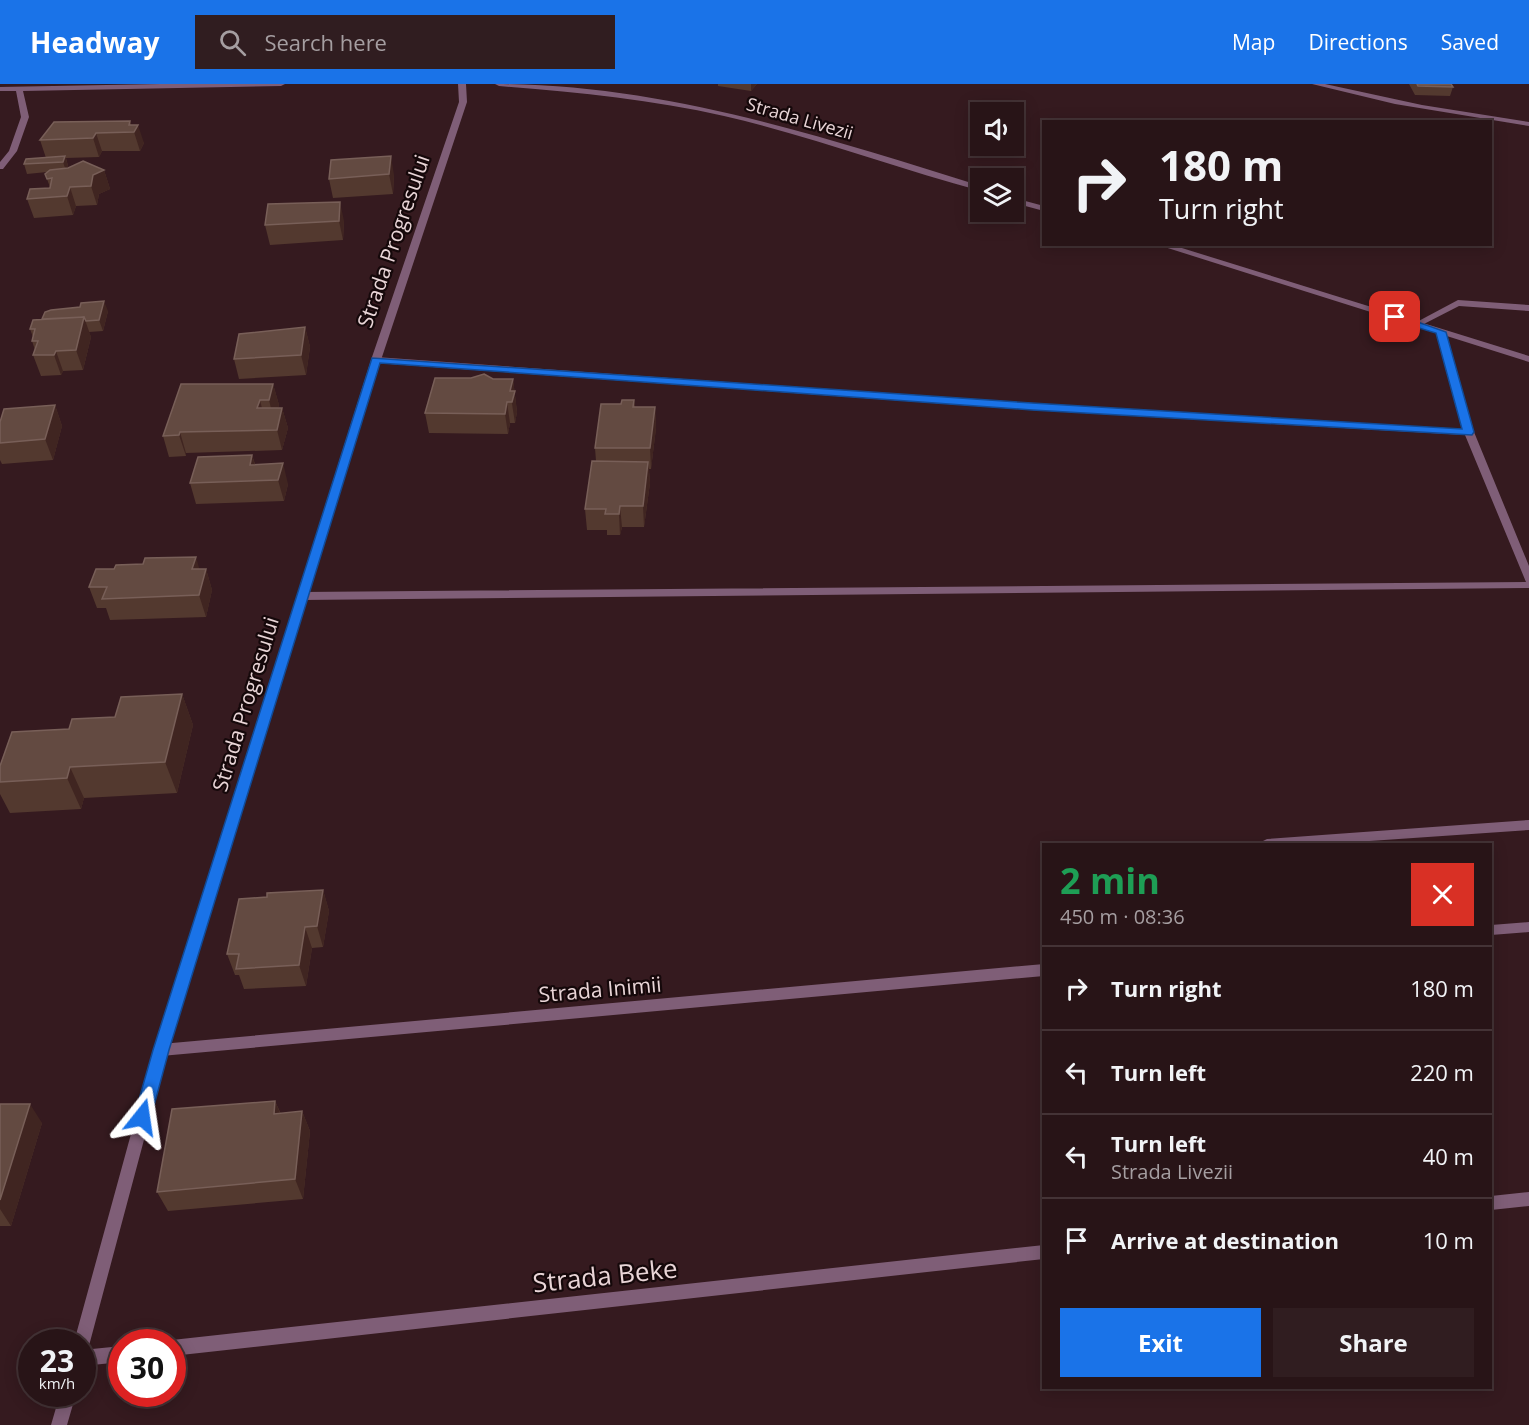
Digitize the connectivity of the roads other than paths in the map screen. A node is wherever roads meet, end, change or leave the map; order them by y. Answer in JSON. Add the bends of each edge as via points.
{"nodes":[{"id":1,"x":281,"y":84,"type":"edge"},
{"id":2,"x":462,"y":84,"type":"edge"},
{"id":3,"x":499,"y":84,"type":"edge"},
{"id":4,"x":1316,"y":84,"type":"edge"},
{"id":5,"x":19,"y":88,"type":"junction"},
{"id":6,"x":0,"y":89,"type":"edge"},
{"id":7,"x":1529,"y":124,"type":"edge"},
{"id":8,"x":0,"y":167,"type":"edge"},
{"id":9,"x":970,"y":186,"type":"edge"},
{"id":10,"x":1024,"y":203,"type":"edge"},
{"id":11,"x":1042,"y":208,"type":"edge"},
{"id":12,"x":1165,"y":246,"type":"edge"},
{"id":13,"x":1529,"y":308,"type":"edge"},
{"id":14,"x":1417,"y":324,"type":"junction"},
{"id":15,"x":1441,"y":332,"type":"junction"},
{"id":16,"x":1529,"y":359,"type":"edge"},
{"id":17,"x":376,"y":360,"type":"junction"},
{"id":18,"x":1468,"y":432,"type":"junction"},
{"id":19,"x":1529,"y":579,"type":"edge"},
{"id":20,"x":1529,"y":585,"type":"edge"},
{"id":21,"x":302,"y":596,"type":"junction"},
{"id":22,"x":1529,"y":825,"type":"edge"},
{"id":23,"x":1281,"y":843,"type":"edge"},
{"id":24,"x":1529,"y":927,"type":"edge"},
{"id":25,"x":1492,"y":930,"type":"edge"},
{"id":26,"x":1042,"y":970,"type":"edge"},
{"id":27,"x":161,"y":1050,"type":"junction"},
{"id":28,"x":1529,"y":1199,"type":"edge"},
{"id":29,"x":1492,"y":1203,"type":"edge"},
{"id":30,"x":1042,"y":1252,"type":"edge"},
{"id":31,"x":86,"y":1329,"type":"edge"},
{"id":32,"x":186,"y":1346,"type":"edge"},
{"id":33,"x":64,"y":1407,"type":"edge"},
{"id":34,"x":59,"y":1425,"type":"edge"}],
"edges":[{"from":1,"to":5,"type":"street"},
{"from":2,"to":17,"type":"street","name":"Strada Progresului","via":[[463,102]]},
{"from":3,"to":9,"type":"street","name":"Strada Livezii","via":[[587,91],[687,106],[774,125]]},
{"from":4,"to":7,"type":"street","via":[[1432,110]]},
{"from":5,"to":6,"type":"street"},
{"from":5,"to":8,"type":"street","via":[[26,117],[13,151]]},
{"from":10,"to":11,"type":"street"},
{"from":12,"to":14,"type":"street"},
{"from":13,"to":14,"type":"street","via":[[1458,303]]},
{"from":14,"to":15,"type":"street"},
{"from":15,"to":16,"type":"street"},
{"from":15,"to":18,"type":"street"},
{"from":17,"to":18,"type":"street","via":[[1032,407]]},
{"from":17,"to":21,"type":"street","name":"Strada Progresului"},
{"from":18,"to":19,"type":"street"},
{"from":20,"to":21,"type":"street"},
{"from":21,"to":27,"type":"street","name":"Strada Progresului"},
{"from":22,"to":23,"type":"street"},
{"from":24,"to":25,"type":"street"},
{"from":26,"to":27,"type":"street","name":"Strada Inimii"},
{"from":27,"to":31,"type":"street","name":"Strada Progresului"},
{"from":28,"to":29,"type":"street"},
{"from":30,"to":32,"type":"street","name":"Strada Beke"},
{"from":33,"to":34,"type":"street"}]}
